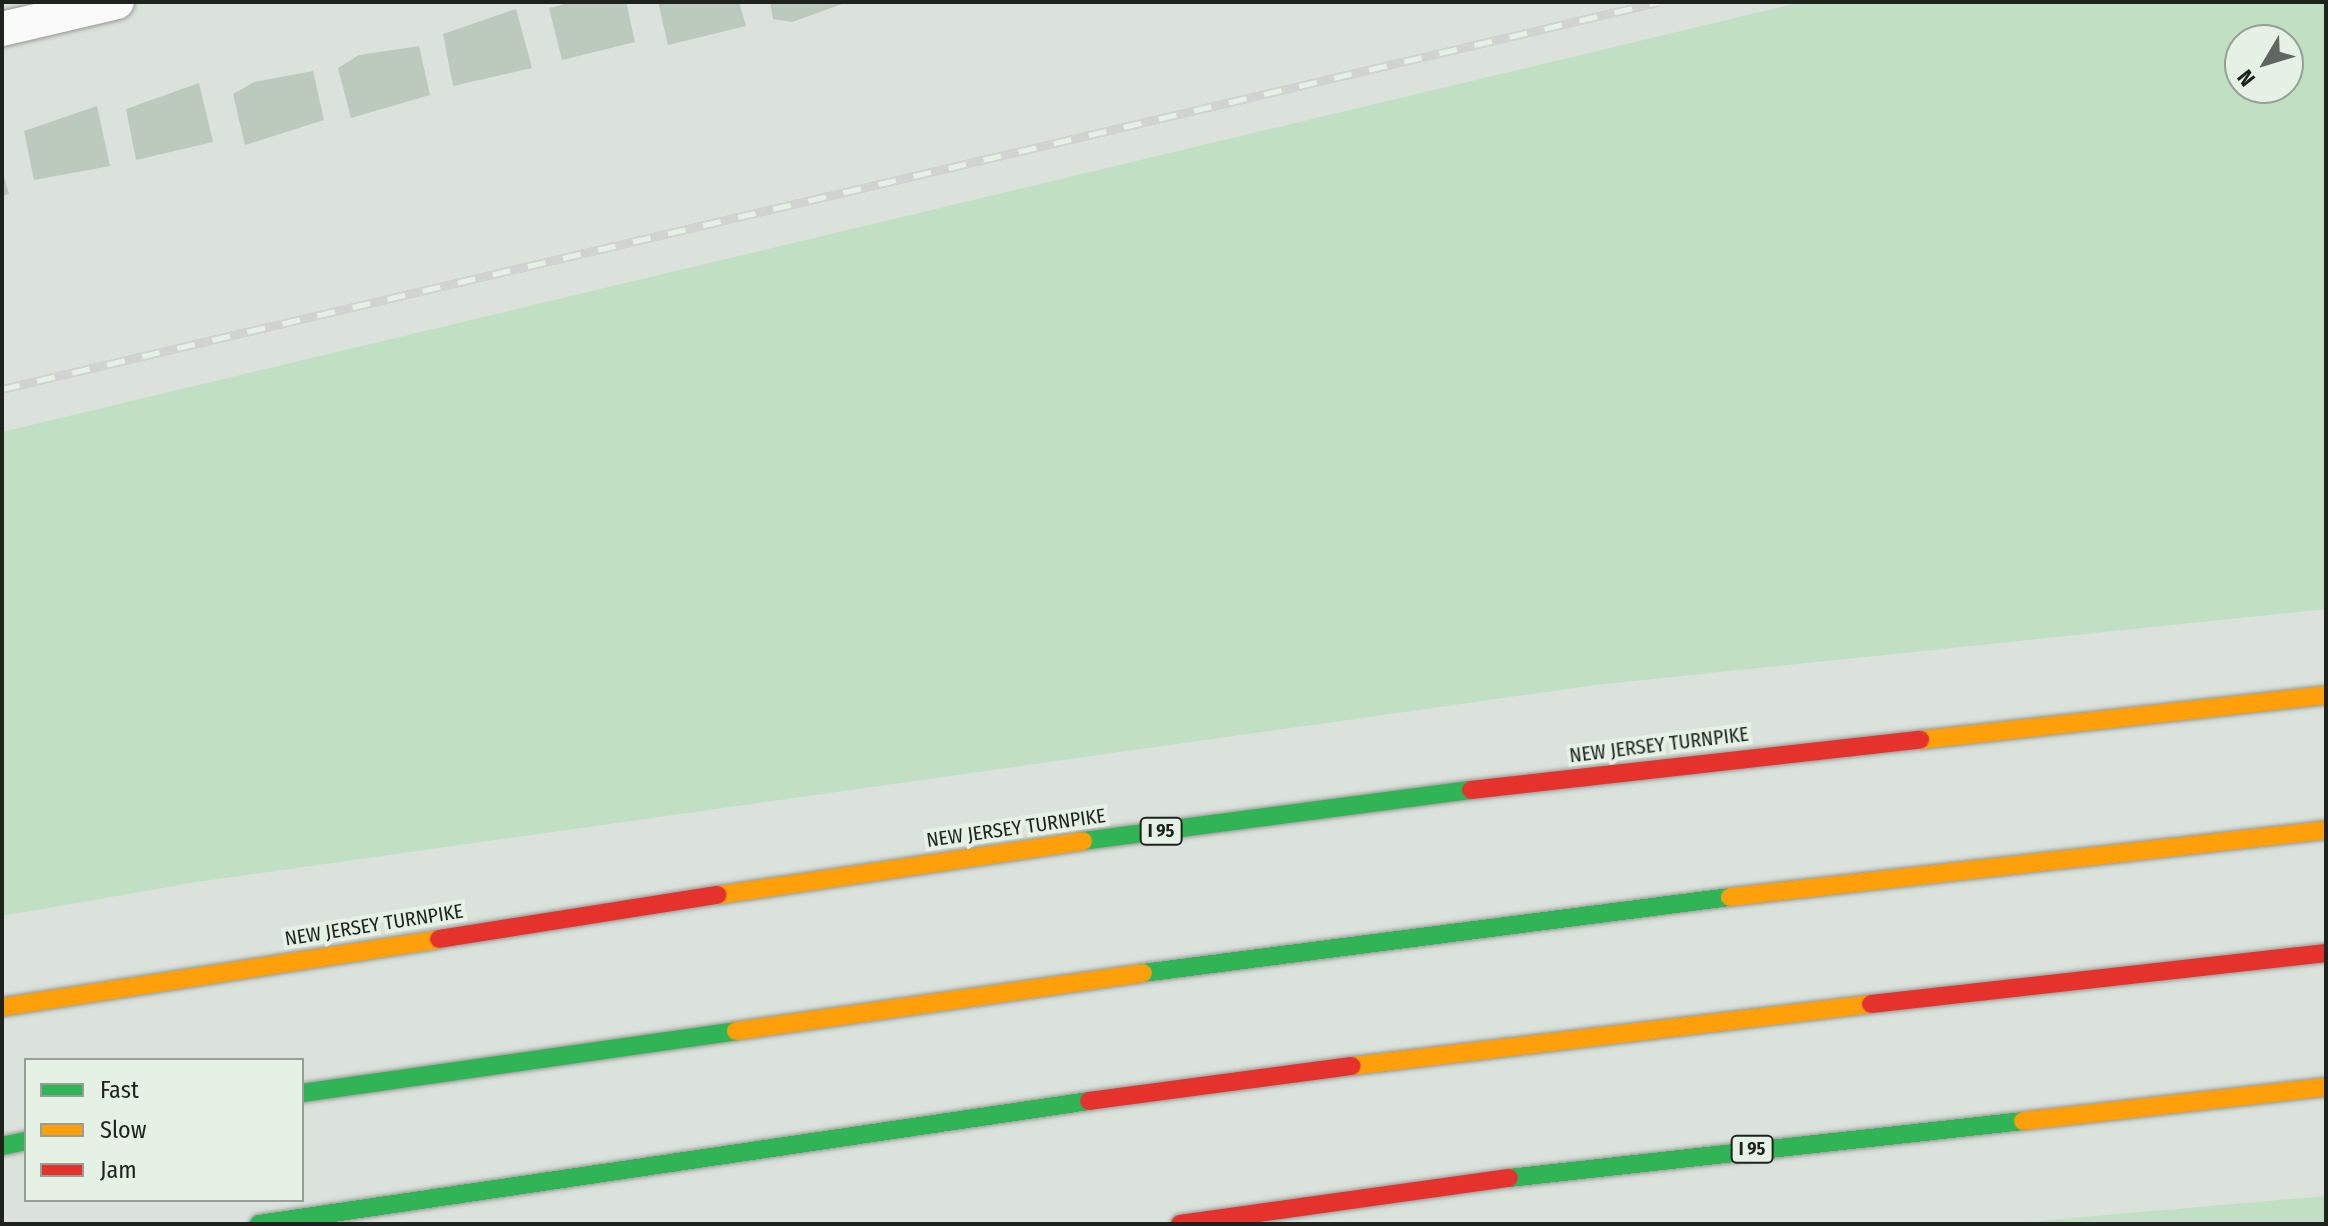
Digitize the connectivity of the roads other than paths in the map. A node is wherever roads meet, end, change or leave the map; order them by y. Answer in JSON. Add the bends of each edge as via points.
{"nodes":[{"id":1,"x":117,"y":2,"type":"edge"},
{"id":2,"x":2,"y":29,"type":"edge"},
{"id":3,"x":2326,"y":695,"type":"edge"},
{"id":4,"x":2326,"y":830,"type":"edge"},
{"id":5,"x":2326,"y":953,"type":"edge"},
{"id":6,"x":2,"y":1007,"type":"edge"},
{"id":7,"x":2326,"y":1087,"type":"edge"},
{"id":8,"x":304,"y":1093,"type":"edge"},
{"id":9,"x":24,"y":1141,"type":"edge"},
{"id":10,"x":2,"y":1146,"type":"edge"},
{"id":11,"x":259,"y":1224,"type":"edge"},
{"id":12,"x":1180,"y":1224,"type":"edge"}],
"edges":[{"from":1,"to":2,"type":"street"},
{"from":3,"to":6,"type":"highway","name":"NEW JERSEY TURNPIKE","number":"I 95","via":[[1459,791],[957,858]]},
{"from":4,"to":8,"type":"highway","via":[[1471,926]]},
{"from":5,"to":11,"type":"highway","via":[[1511,1045],[972,1116]]},
{"from":7,"to":12,"type":"highway","number":"I 95","via":[[1525,1176]]},
{"from":9,"to":10,"type":"highway"}]}
